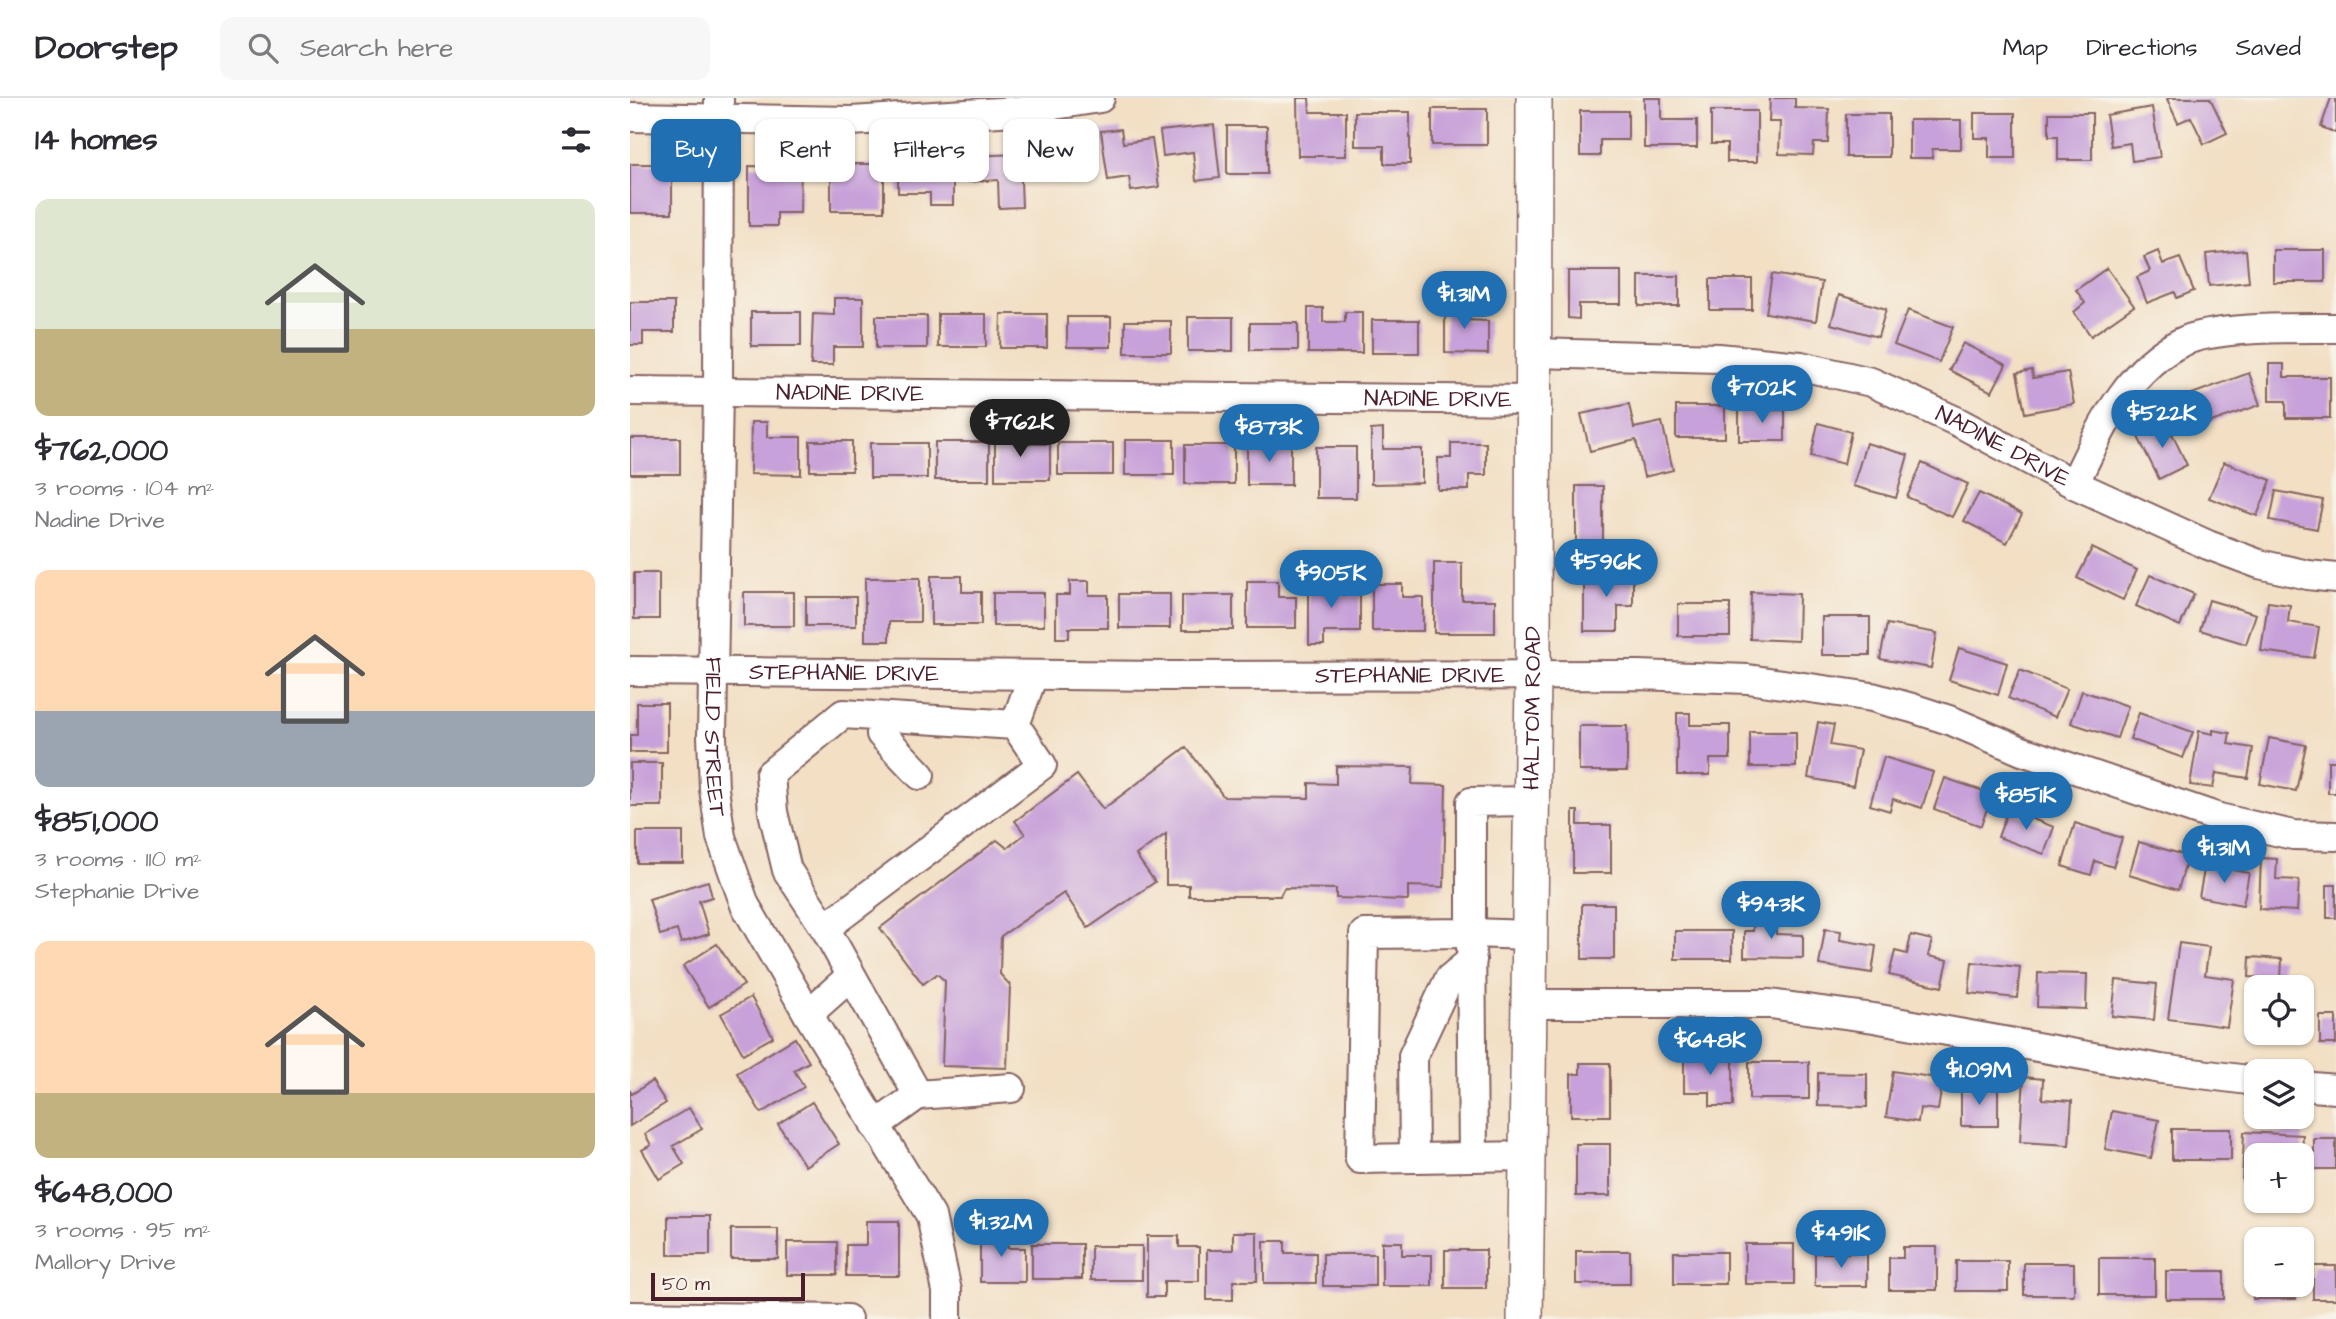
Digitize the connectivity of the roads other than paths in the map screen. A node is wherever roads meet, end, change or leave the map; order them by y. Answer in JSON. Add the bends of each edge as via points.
{"nodes":[{"id":1,"x":1100,"y":98,"type":"edge"},
{"id":2,"x":1534,"y":98,"type":"edge"},
{"id":3,"x":719,"y":108,"type":"edge"},
{"id":4,"x":630,"y":117,"type":"edge"},
{"id":5,"x":2336,"y":328,"type":"edge"},
{"id":6,"x":1534,"y":354,"type":"junction"},
{"id":7,"x":630,"y":390,"type":"edge"},
{"id":8,"x":718,"y":390,"type":"junction"},
{"id":9,"x":1534,"y":400,"type":"junction"},
{"id":10,"x":2074,"y":484,"type":"junction"},
{"id":11,"x":2336,"y":578,"type":"edge"},
{"id":12,"x":630,"y":671,"type":"edge"},
{"id":13,"x":713,"y":671,"type":"junction"},
{"id":14,"x":1033,"y":675,"type":"junction"},
{"id":15,"x":1533,"y":675,"type":"junction"},
{"id":16,"x":1015,"y":725,"type":"junction"},
{"id":17,"x":881,"y":734,"type":"dead end"},
{"id":18,"x":920,"y":775,"type":"dead end"},
{"id":19,"x":1531,"y":802,"type":"junction"},
{"id":20,"x":2336,"y":836,"type":"edge"},
{"id":21,"x":825,"y":928,"type":"junction"},
{"id":22,"x":1530,"y":935,"type":"junction"},
{"id":23,"x":1471,"y":947,"type":"junction"},
{"id":24,"x":851,"y":975,"type":"junction"},
{"id":25,"x":1529,"y":1004,"type":"junction"},
{"id":26,"x":808,"y":1014,"type":"junction"},
{"id":27,"x":2244,"y":1079,"type":"edge"},
{"id":28,"x":2314,"y":1087,"type":"edge"},
{"id":29,"x":1010,"y":1088,"type":"dead end"},
{"id":30,"x":2336,"y":1089,"type":"edge"},
{"id":31,"x":918,"y":1095,"type":"junction"},
{"id":32,"x":875,"y":1126,"type":"junction"},
{"id":33,"x":1527,"y":1156,"type":"junction"},
{"id":34,"x":1473,"y":1157,"type":"junction"},
{"id":35,"x":1414,"y":1158,"type":"junction"},
{"id":36,"x":630,"y":1313,"type":"edge"},
{"id":37,"x":847,"y":1319,"type":"edge"},
{"id":38,"x":947,"y":1319,"type":"edge"},
{"id":39,"x":1525,"y":1319,"type":"edge"}],
"edges":[{"from":1,"to":3,"type":"street","via":[[1016,111],[851,121]]},
{"from":2,"to":6,"type":"main road","name":"HALTOM ROAD"},
{"from":3,"to":4,"type":"street"},
{"from":3,"to":8,"type":"street","name":"FIELD STREET"},
{"from":5,"to":10,"type":"street","via":[[2216,333],[2183,341],[2157,358],[2129,386],[2104,422]]},
{"from":6,"to":9,"type":"main road","name":"HALTOM ROAD"},
{"from":6,"to":10,"type":"street","name":"NADINE DRIVE","via":[[1719,358],[1801,366],[1871,382]]},
{"from":7,"to":8,"type":"street","name":"NADINE DRIVE"},
{"from":8,"to":9,"type":"street","name":"NADINE DRIVE"},
{"from":8,"to":13,"type":"street","name":"FIELD STREET"},
{"from":9,"to":15,"type":"main road","name":"HALTOM ROAD"},
{"from":10,"to":11,"type":"street","name":"NADINE DRIVE","via":[[2259,564]]},
{"from":12,"to":13,"type":"street","name":"STEPHANIE DRIVE"},
{"from":13,"to":14,"type":"street","name":"STEPHANIE DRIVE"},
{"from":13,"to":26,"type":"street","name":"FIELD STREET","via":[[714,789],[721,837],[746,905]]},
{"from":14,"to":15,"type":"street","name":"STEPHANIE DRIVE"},
{"from":14,"to":16,"type":"street"},
{"from":15,"to":19,"type":"main road","name":"HALTOM ROAD"},
{"from":15,"to":20,"type":"street","name":"STEPHANIE DRIVE","via":[[1748,679],[1872,697],[1952,721],[2022,751],[2219,818],[2293,835]]},
{"from":16,"to":21,"type":"street","via":[[1042,765]]},
{"from":16,"to":21,"type":"street","via":[[843,714],[770,774],[773,812],[787,870]]},
{"from":17,"to":18,"type":"street"},
{"from":19,"to":22,"type":"main road","name":"HALTOM ROAD"},
{"from":19,"to":23,"type":"street","via":[[1471,802]]},
{"from":21,"to":24,"type":"street"},
{"from":22,"to":23,"type":"street"},
{"from":22,"to":25,"type":"main road","name":"HALTOM ROAD"},
{"from":23,"to":34,"type":"street"},
{"from":23,"to":35,"type":"street","via":[[1449,979],[1413,1056]]},
{"from":23,"to":35,"type":"street","via":[[1364,934],[1360,1158]]},
{"from":24,"to":26,"type":"street"},
{"from":24,"to":31,"type":"street"},
{"from":25,"to":27,"type":"street","via":[[1770,1004]]},
{"from":25,"to":33,"type":"main road","name":"HALTOM ROAD"},
{"from":26,"to":32,"type":"street","name":"FIELD STREET"},
{"from":28,"to":30,"type":"street"},
{"from":29,"to":31,"type":"street"},
{"from":31,"to":32,"type":"street"},
{"from":32,"to":38,"type":"street","name":"FIELD STREET","via":[[931,1216],[947,1291]]},
{"from":33,"to":34,"type":"street"},
{"from":33,"to":39,"type":"main road","name":"HALTOM ROAD"},
{"from":34,"to":35,"type":"street"},
{"from":36,"to":37,"type":"street"}]}
